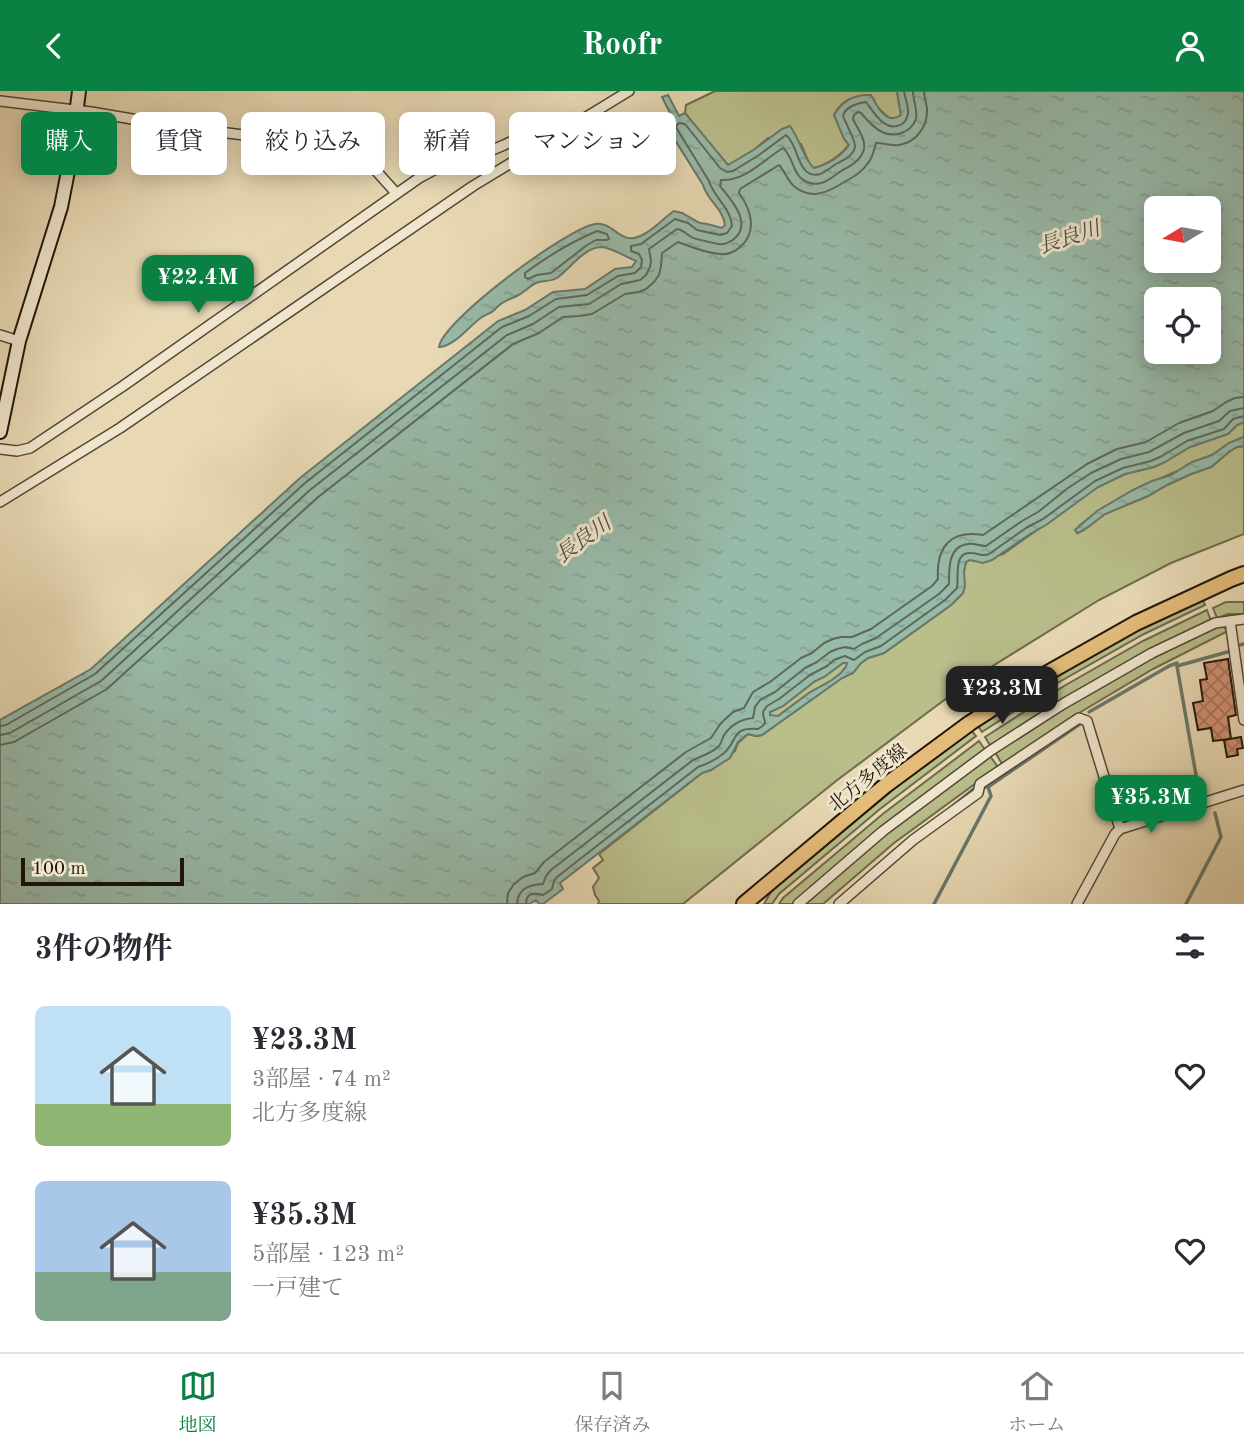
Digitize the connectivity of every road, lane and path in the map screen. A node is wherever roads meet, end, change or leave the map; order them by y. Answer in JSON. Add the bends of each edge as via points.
{"nodes":[{"id":1,"x":79,"y":91,"type":"edge"},
{"id":2,"x":629,"y":91,"type":"edge"},
{"id":3,"x":0,"y":101,"type":"edge"},
{"id":4,"x":77,"y":110,"type":"junction"},
{"id":5,"x":596,"y":112,"type":"edge"},
{"id":6,"x":509,"y":142,"type":"edge"},
{"id":7,"x":509,"y":164,"type":"edge"},
{"id":8,"x":396,"y":193,"type":"junction"},
{"id":9,"x":0,"y":335,"type":"edge"},
{"id":10,"x":19,"y":341,"type":"junction"},
{"id":11,"x":0,"y":432,"type":"edge"},
{"id":12,"x":0,"y":449,"type":"edge"},
{"id":13,"x":0,"y":502,"type":"edge"},
{"id":14,"x":1240,"y":578,"type":"edge"},
{"id":15,"x":1244,"y":619,"type":"edge"},
{"id":16,"x":1230,"y":621,"type":"junction"},
{"id":17,"x":1244,"y":720,"type":"edge"},
{"id":18,"x":1244,"y":790,"type":"edge"},
{"id":19,"x":1120,"y":829,"type":"junction"},
{"id":20,"x":763,"y":889,"type":"junction"},
{"id":21,"x":744,"y":904,"type":"edge"},
{"id":22,"x":755,"y":904,"type":"edge"},
{"id":23,"x":798,"y":904,"type":"edge"},
{"id":24,"x":839,"y":904,"type":"edge"},
{"id":25,"x":1077,"y":904,"type":"edge"}],
"edges":[{"from":1,"to":4,"type":"main road"},
{"from":2,"to":5,"type":"street"},
{"from":3,"to":4,"type":"street"},
{"from":4,"to":8,"type":"street","via":[[349,148],[361,154]]},
{"from":4,"to":10,"type":"main road","via":[[61,207]]},
{"from":6,"to":8,"type":"street","via":[[449,162]]},
{"from":7,"to":13,"type":"street","via":[[121,428]]},
{"from":8,"to":12,"type":"street","via":[[30,448]]},
{"from":9,"to":10,"type":"street"},
{"from":10,"to":11,"type":"main road"},
{"from":14,"to":20,"type":"main road","name":"北方多度線","via":[[1136,622],[970,723],[886,785]]},
{"from":15,"to":16,"type":"street"},
{"from":16,"to":17,"type":"street"},
{"from":16,"to":23,"type":"street","via":[[1215,623],[1152,653],[990,751],[883,831]]},
{"from":18,"to":19,"type":"street"},
{"from":19,"to":24,"type":"street","via":[[1087,721],[1079,718],[980,784],[978,793]]},
{"from":19,"to":25,"type":"street"},
{"from":20,"to":21,"type":"main road","name":"北方多度線"},
{"from":20,"to":22,"type":"street"}]}
